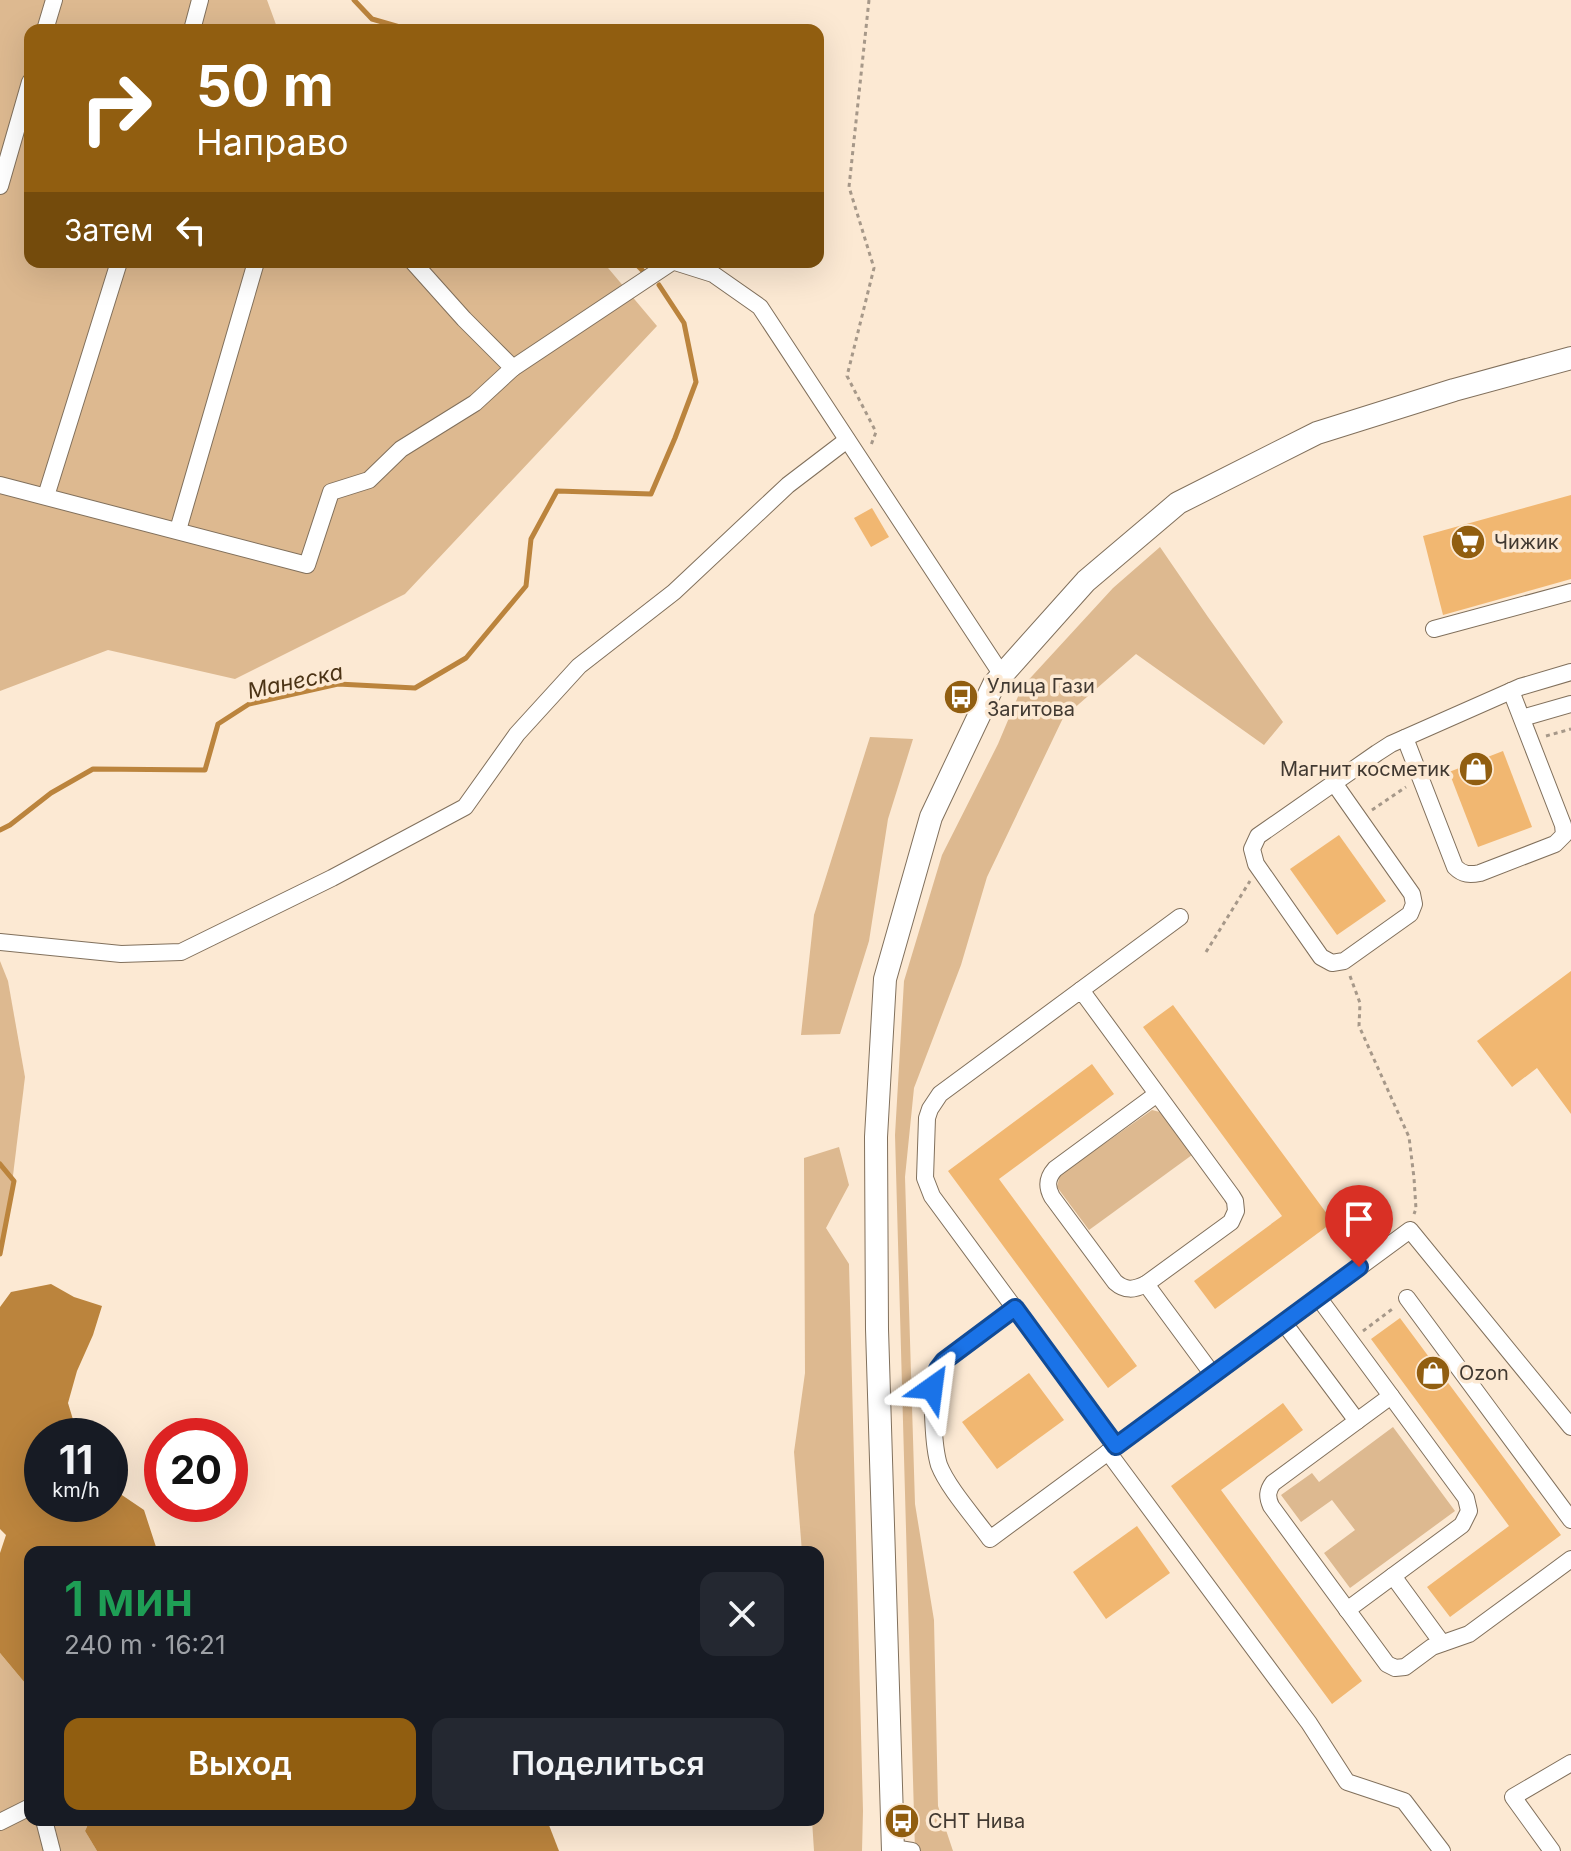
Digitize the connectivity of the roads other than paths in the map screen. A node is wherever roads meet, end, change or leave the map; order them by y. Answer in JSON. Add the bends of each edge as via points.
{"nodes":[{"id":1,"x":54,"y":0,"type":"edge"},
{"id":2,"x":200,"y":0,"type":"edge"},
{"id":3,"x":47,"y":24,"type":"edge"},
{"id":4,"x":194,"y":24,"type":"edge"},
{"id":5,"x":24,"y":103,"type":"edge"},
{"id":6,"x":0,"y":186,"type":"edge"},
{"id":7,"x":117,"y":268,"type":"edge"},
{"id":8,"x":254,"y":268,"type":"edge"},
{"id":9,"x":418,"y":268,"type":"edge"},
{"id":10,"x":664,"y":268,"type":"edge"},
{"id":11,"x":693,"y":268,"type":"edge"},
{"id":12,"x":1571,"y":358,"type":"edge"},
{"id":13,"x":513,"y":368,"type":"junction"},
{"id":14,"x":847,"y":440,"type":"junction"},
{"id":15,"x":0,"y":485,"type":"edge"},
{"id":16,"x":46,"y":496,"type":"junction"},
{"id":17,"x":178,"y":530,"type":"junction"},
{"id":18,"x":1571,"y":592,"type":"edge"},
{"id":19,"x":1434,"y":629,"type":"dead end"},
{"id":20,"x":1571,"y":672,"type":"edge"},
{"id":21,"x":1002,"y":675,"type":"junction"},
{"id":22,"x":1511,"y":691,"type":"junction"},
{"id":23,"x":1571,"y":704,"type":"edge"},
{"id":24,"x":1522,"y":718,"type":"junction"},
{"id":25,"x":1405,"y":738,"type":"junction"},
{"id":26,"x":1334,"y":783,"type":"junction"},
{"id":27,"x":1180,"y":917,"type":"dead end"},
{"id":28,"x":0,"y":942,"type":"edge"},
{"id":29,"x":1081,"y":990,"type":"junction"},
{"id":30,"x":1157,"y":1094,"type":"junction"},
{"id":31,"x":1146,"y":1284,"type":"junction"},
{"id":32,"x":1318,"y":1297,"type":"junction"},
{"id":33,"x":1407,"y":1298,"type":"road end"},
{"id":34,"x":1015,"y":1308,"type":"junction"},
{"id":35,"x":1284,"y":1323,"type":"junction"},
{"id":36,"x":1213,"y":1375,"type":"junction"},
{"id":37,"x":1391,"y":1396,"type":"junction"},
{"id":38,"x":1357,"y":1421,"type":"junction"},
{"id":39,"x":1571,"y":1427,"type":"edge"},
{"id":40,"x":1112,"y":1449,"type":"junction"},
{"id":41,"x":1571,"y":1520,"type":"edge"},
{"id":42,"x":1571,"y":1559,"type":"edge"},
{"id":43,"x":1393,"y":1576,"type":"junction"},
{"id":44,"x":1347,"y":1610,"type":"junction"},
{"id":45,"x":1442,"y":1643,"type":"junction"},
{"id":46,"x":1571,"y":1763,"type":"edge"},
{"id":47,"x":24,"y":1810,"type":"edge"},
{"id":48,"x":0,"y":1822,"type":"edge"},
{"id":49,"x":46,"y":1826,"type":"edge"},
{"id":50,"x":899,"y":1850,"type":"edge"},
{"id":51,"x":52,"y":1851,"type":"edge"},
{"id":52,"x":1442,"y":1851,"type":"edge"},
{"id":53,"x":1552,"y":1851,"type":"edge"}],
"edges":[{"from":1,"to":3,"type":"street"},
{"from":2,"to":4,"type":"street"},
{"from":5,"to":6,"type":"street"},
{"from":7,"to":16,"type":"street"},
{"from":8,"to":17,"type":"street"},
{"from":9,"to":13,"type":"street"},
{"from":10,"to":13,"type":"street"},
{"from":11,"to":14,"type":"street","via":[[713,274],[760,307]]},
{"from":12,"to":21,"type":"main road","via":[[1317,433],[1178,503],[1086,581]]},
{"from":13,"to":17,"type":"street","via":[[475,403],[401,449],[369,480],[331,492],[307,565]]},
{"from":14,"to":21,"type":"street"},
{"from":14,"to":28,"type":"street","via":[[788,485],[674,592],[579,666],[517,734],[465,807],[181,952],[121,954]]},
{"from":15,"to":16,"type":"street"},
{"from":16,"to":17,"type":"street"},
{"from":18,"to":19,"type":"street"},
{"from":20,"to":22,"type":"street"},
{"from":21,"to":50,"type":"main road","via":[[931,817],[885,979],[876,1137],[877,1329]]},
{"from":22,"to":24,"type":"street"},
{"from":22,"to":25,"type":"street"},
{"from":23,"to":24,"type":"street"},
{"from":24,"to":25,"type":"street","via":[[1564,835],[1555,844],[1471,875],[1455,867]]},
{"from":25,"to":26,"type":"street"},
{"from":26,"to":26,"type":"street","via":[[1258,836],[1252,849],[1258,867],[1321,957],[1332,963],[1344,961],[1410,914],[1414,904]]},
{"from":27,"to":29,"type":"street"},
{"from":29,"to":30,"type":"street"},
{"from":29,"to":34,"type":"street","via":[[940,1094],[927,1118],[925,1178],[932,1196]]},
{"from":30,"to":31,"type":"street","via":[[1232,1196],[1236,1211],[1231,1222]]},
{"from":30,"to":31,"type":"street","via":[[1055,1169],[1048,1182],[1052,1197],[1115,1282],[1126,1289]]},
{"from":31,"to":36,"type":"street"},
{"from":32,"to":35,"type":"street"},
{"from":32,"to":37,"type":"street"},
{"from":32,"to":39,"type":"street","via":[[1410,1230]]},
{"from":33,"to":41,"type":"street"},
{"from":34,"to":40,"type":"street"},
{"from":34,"to":40,"type":"street","via":[[938,1369],[932,1398],[942,1473],[990,1539]]},
{"from":35,"to":36,"type":"street"},
{"from":35,"to":38,"type":"street"},
{"from":36,"to":40,"type":"street"},
{"from":37,"to":38,"type":"street"},
{"from":37,"to":43,"type":"street","via":[[1466,1498],[1469,1511],[1462,1525]]},
{"from":38,"to":44,"type":"street","via":[[1273,1483],[1268,1493],[1271,1506]]},
{"from":40,"to":52,"type":"street","via":[[1347,1782],[1404,1801]]},
{"from":42,"to":45,"type":"street","via":[[1469,1634]]},
{"from":43,"to":44,"type":"street"},
{"from":43,"to":45,"type":"street"},
{"from":44,"to":45,"type":"street","via":[[1395,1668]]},
{"from":46,"to":53,"type":"street","via":[[1513,1797]]},
{"from":47,"to":48,"type":"street"},
{"from":49,"to":51,"type":"street"}]}
